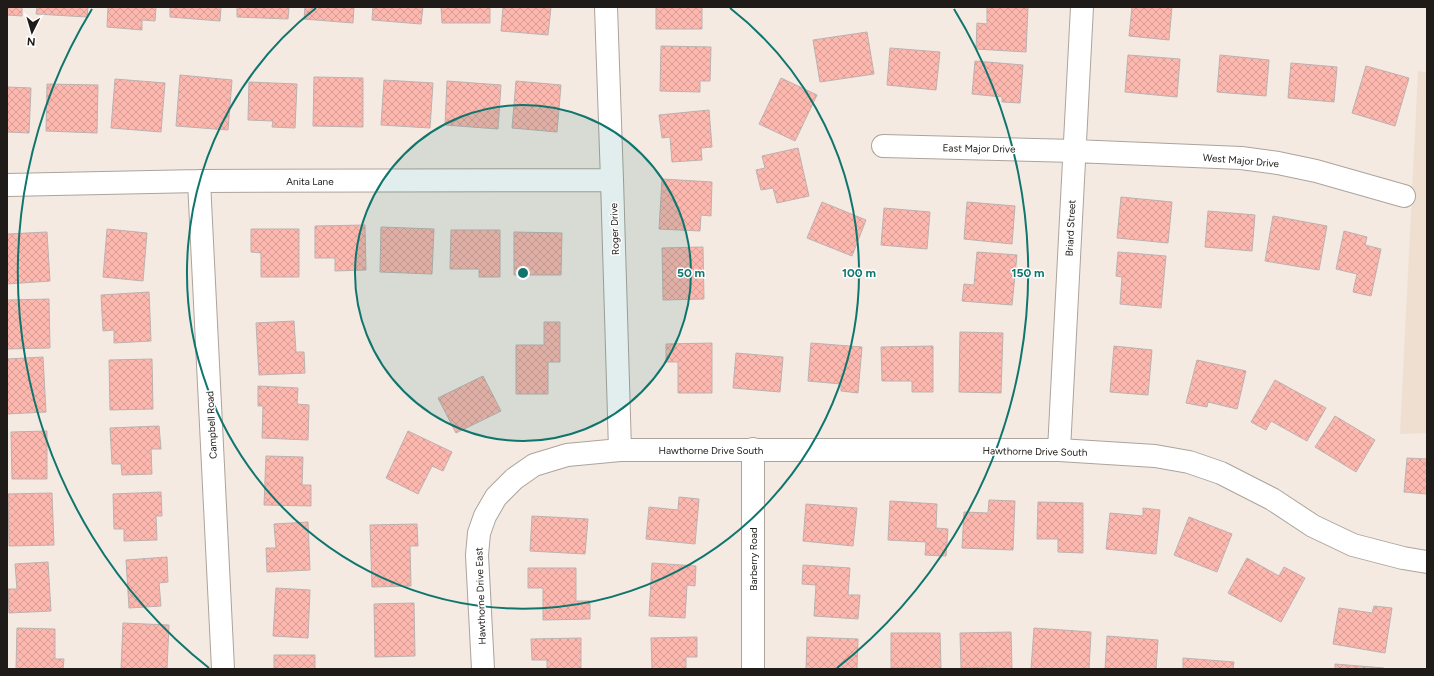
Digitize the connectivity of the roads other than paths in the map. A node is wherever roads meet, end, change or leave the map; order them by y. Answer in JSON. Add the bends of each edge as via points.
{"nodes":[{"id":1,"x":606,"y":7,"type":"edge"},
{"id":2,"x":1082,"y":7,"type":"edge"},
{"id":3,"x":883,"y":146,"type":"dead end"},
{"id":4,"x":1074,"y":150,"type":"junction"},
{"id":5,"x":612,"y":180,"type":"junction"},
{"id":6,"x":199,"y":181,"type":"junction"},
{"id":7,"x":7,"y":185,"type":"edge"},
{"id":8,"x":1404,"y":196,"type":"dead end"},
{"id":9,"x":753,"y":449,"type":"junction"},
{"id":10,"x":620,"y":450,"type":"junction"},
{"id":11,"x":1059,"y":450,"type":"junction"},
{"id":12,"x":1427,"y":562,"type":"edge"},
{"id":13,"x":223,"y":669,"type":"edge"},
{"id":14,"x":483,"y":669,"type":"edge"},
{"id":15,"x":753,"y":669,"type":"edge"}],
"edges":[{"from":1,"to":5,"type":"street","name":"Roger Drive"},
{"from":2,"to":4,"type":"street","name":"Briard Street"},
{"from":3,"to":4,"type":"street","name":"East Major Drive"},
{"from":4,"to":8,"type":"street","name":"West Major Drive","via":[[1241,158],[1278,163]]},
{"from":4,"to":11,"type":"street","name":"Briard Street"},
{"from":5,"to":6,"type":"street","name":"Anita Lane"},
{"from":5,"to":10,"type":"street","name":"Roger Drive"},
{"from":6,"to":7,"type":"street","name":"Anita Lane"},
{"from":6,"to":13,"type":"street","name":"Campbell Road"},
{"from":9,"to":10,"type":"street","name":"Hawthorne Drive South"},
{"from":9,"to":11,"type":"street","name":"Hawthorne Drive South"},
{"from":9,"to":15,"type":"street","name":"Barberry Road"},
{"from":10,"to":14,"type":"street","name":"Hawthorne Drive East","via":[[567,455],[534,465],[514,479],[496,497],[479,533],[477,555]]},
{"from":11,"to":12,"type":"street","name":"Hawthorne Drive South","via":[[1155,456],[1189,462],[1221,473],[1272,499],[1313,526],[1353,545]]}]}
